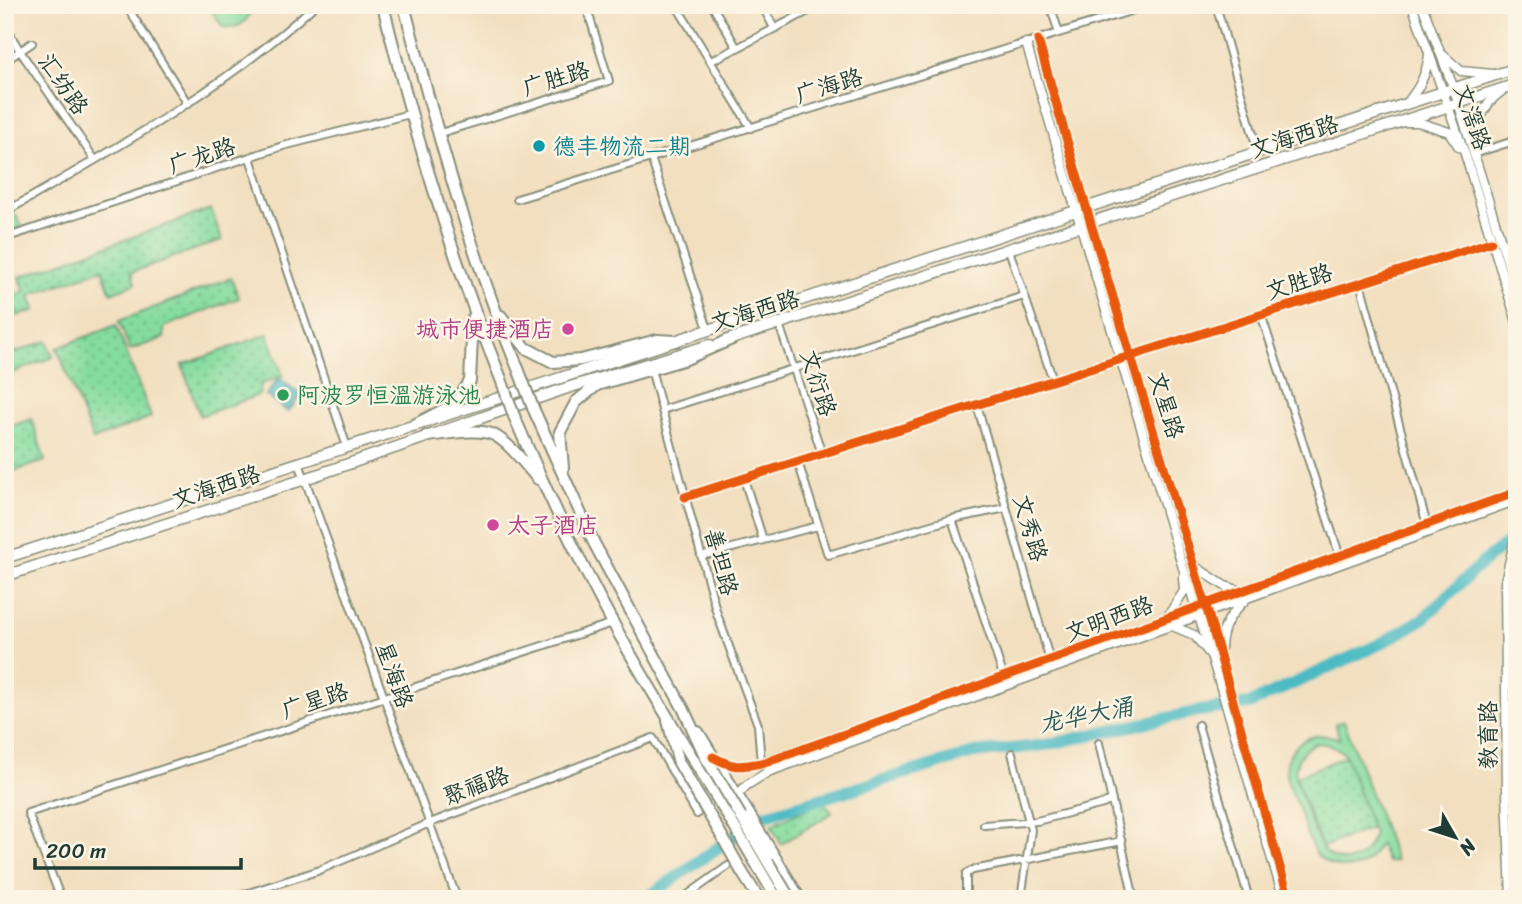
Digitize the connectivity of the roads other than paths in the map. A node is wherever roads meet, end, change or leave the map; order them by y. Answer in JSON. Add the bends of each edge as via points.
{"nodes":[{"id":1,"x":126,"y":5,"type":"edge"},
{"id":2,"x":315,"y":5,"type":"edge"},
{"id":3,"x":383,"y":5,"type":"edge"},
{"id":4,"x":404,"y":5,"type":"edge"},
{"id":5,"x":586,"y":5,"type":"edge"},
{"id":6,"x":676,"y":5,"type":"edge"},
{"id":7,"x":712,"y":5,"type":"edge"},
{"id":8,"x":762,"y":5,"type":"edge"},
{"id":9,"x":820,"y":5,"type":"edge"},
{"id":10,"x":1050,"y":5,"type":"edge"},
{"id":11,"x":1150,"y":5,"type":"edge"},
{"id":12,"x":1216,"y":5,"type":"edge"},
{"id":13,"x":1412,"y":5,"type":"edge"},
{"id":14,"x":1422,"y":5,"type":"edge"},
{"id":15,"x":5,"y":26,"type":"edge"},
{"id":16,"x":775,"y":28,"type":"junction"},
{"id":17,"x":1059,"y":33,"type":"junction"},
{"id":18,"x":1038,"y":40,"type":"junction"},
{"id":19,"x":32,"y":43,"type":"dead end"},
{"id":20,"x":1026,"y":43,"type":"junction"},
{"id":21,"x":737,"y":48,"type":"junction"},
{"id":22,"x":1439,"y":50,"type":"junction"},
{"id":23,"x":20,"y":51,"type":"junction"},
{"id":24,"x":1429,"y":52,"type":"junction"},
{"id":25,"x":5,"y":61,"type":"edge"},
{"id":26,"x":711,"y":61,"type":"junction"},
{"id":27,"x":1517,"y":68,"type":"edge"},
{"id":28,"x":1500,"y":74,"type":"junction"},
{"id":29,"x":1512,"y":85,"type":"edge"},
{"id":30,"x":1449,"y":90,"type":"junction"},
{"id":31,"x":1407,"y":103,"type":"junction"},
{"id":32,"x":188,"y":104,"type":"junction"},
{"id":33,"x":1453,"y":104,"type":"junction"},
{"id":34,"x":411,"y":114,"type":"junction"},
{"id":35,"x":1401,"y":122,"type":"junction"},
{"id":36,"x":751,"y":128,"type":"junction"},
{"id":37,"x":438,"y":134,"type":"junction"},
{"id":38,"x":1517,"y":140,"type":"edge"},
{"id":39,"x":1258,"y":152,"type":"junction"},
{"id":40,"x":1469,"y":154,"type":"junction"},
{"id":41,"x":250,"y":158,"type":"junction"},
{"id":42,"x":651,"y":158,"type":"junction"},
{"id":43,"x":95,"y":160,"type":"junction"},
{"id":44,"x":517,"y":200,"type":"dead end"},
{"id":45,"x":1087,"y":207,"type":"junction"},
{"id":46,"x":1075,"y":211,"type":"junction"},
{"id":47,"x":5,"y":212,"type":"edge"},
{"id":48,"x":1091,"y":224,"type":"junction"},
{"id":49,"x":1080,"y":228,"type":"junction"},
{"id":50,"x":5,"y":237,"type":"edge"},
{"id":51,"x":1491,"y":242,"type":"junction"},
{"id":52,"x":1009,"y":250,"type":"junction"},
{"id":53,"x":1360,"y":283,"type":"junction"},
{"id":54,"x":1517,"y":293,"type":"edge"},
{"id":55,"x":1024,"y":296,"type":"junction"},
{"id":56,"x":491,"y":303,"type":"junction"},
{"id":57,"x":473,"y":311,"type":"junction"},
{"id":58,"x":1261,"y":314,"type":"junction"},
{"id":59,"x":1517,"y":322,"type":"edge"},
{"id":60,"x":779,"y":324,"type":"junction"},
{"id":61,"x":708,"y":329,"type":"junction"},
{"id":62,"x":732,"y":339,"type":"junction"},
{"id":63,"x":676,"y":341,"type":"junction"},
{"id":64,"x":1131,"y":355,"type":"junction"},
{"id":65,"x":1120,"y":359,"type":"junction"},
{"id":66,"x":651,"y":369,"type":"junction"},
{"id":67,"x":794,"y":369,"type":"junction"},
{"id":68,"x":1053,"y":380,"type":"junction"},
{"id":69,"x":977,"y":405,"type":"junction"},
{"id":70,"x":662,"y":410,"type":"junction"},
{"id":71,"x":414,"y":425,"type":"junction"},
{"id":72,"x":426,"y":436,"type":"junction"},
{"id":73,"x":347,"y":447,"type":"junction"},
{"id":74,"x":822,"y":454,"type":"junction"},
{"id":75,"x":798,"y":462,"type":"junction"},
{"id":76,"x":299,"y":463,"type":"junction"},
{"id":77,"x":305,"y":479,"type":"junction"},
{"id":78,"x":744,"y":479,"type":"junction"},
{"id":79,"x":564,"y":481,"type":"junction"},
{"id":80,"x":544,"y":487,"type":"junction"},
{"id":81,"x":1517,"y":492,"type":"edge"},
{"id":82,"x":685,"y":497,"type":"junction"},
{"id":83,"x":1517,"y":500,"type":"edge"},
{"id":84,"x":1006,"y":508,"type":"junction"},
{"id":85,"x":952,"y":520,"type":"junction"},
{"id":86,"x":1427,"y":525,"type":"junction"},
{"id":87,"x":818,"y":526,"type":"junction"},
{"id":88,"x":1517,"y":529,"type":"edge"},
{"id":89,"x":763,"y":540,"type":"junction"},
{"id":90,"x":701,"y":556,"type":"junction"},
{"id":91,"x":1340,"y":557,"type":"junction"},
{"id":92,"x":5,"y":558,"type":"edge"},
{"id":93,"x":1193,"y":565,"type":"junction"},
{"id":94,"x":1183,"y":568,"type":"junction"},
{"id":95,"x":5,"y":576,"type":"edge"},
{"id":96,"x":1246,"y":594,"type":"junction"},
{"id":97,"x":1203,"y":610,"type":"junction"},
{"id":98,"x":1168,"y":622,"type":"junction"},
{"id":99,"x":613,"y":623,"type":"junction"},
{"id":100,"x":1211,"y":655,"type":"junction"},
{"id":101,"x":1221,"y":658,"type":"junction"},
{"id":102,"x":1050,"y":661,"type":"junction"},
{"id":103,"x":1003,"y":678,"type":"junction"},
{"id":104,"x":383,"y":698,"type":"junction"},
{"id":105,"x":1229,"y":707,"type":"junction"},
{"id":106,"x":668,"y":721,"type":"junction"},
{"id":107,"x":1198,"y":725,"type":"dead end"},
{"id":108,"x":1099,"y":743,"type":"dead end"},
{"id":109,"x":1012,"y":753,"type":"dead end"},
{"id":110,"x":709,"y":757,"type":"junction"},
{"id":111,"x":761,"y":763,"type":"junction"},
{"id":112,"x":737,"y":795,"type":"junction"},
{"id":113,"x":1111,"y":800,"type":"junction"},
{"id":114,"x":697,"y":814,"type":"dead end"},
{"id":115,"x":1030,"y":821,"type":"junction"},
{"id":116,"x":430,"y":822,"type":"junction"},
{"id":117,"x":984,"y":825,"type":"dead end"},
{"id":118,"x":1122,"y":841,"type":"junction"},
{"id":119,"x":1028,"y":860,"type":"junction"},
{"id":120,"x":728,"y":866,"type":"dead end"},
{"id":121,"x":61,"y":899,"type":"edge"},
{"id":122,"x":230,"y":899,"type":"edge"},
{"id":123,"x":457,"y":899,"type":"edge"},
{"id":124,"x":682,"y":899,"type":"edge"},
{"id":125,"x":759,"y":899,"type":"edge"},
{"id":126,"x":778,"y":899,"type":"edge"},
{"id":127,"x":790,"y":899,"type":"edge"},
{"id":128,"x":800,"y":899,"type":"edge"},
{"id":129,"x":966,"y":899,"type":"edge"},
{"id":130,"x":1021,"y":899,"type":"edge"},
{"id":131,"x":1135,"y":899,"type":"edge"},
{"id":132,"x":1249,"y":899,"type":"edge"},
{"id":133,"x":1283,"y":899,"type":"edge"},
{"id":134,"x":1289,"y":899,"type":"edge"},
{"id":135,"x":1511,"y":899,"type":"edge"}],
"edges":[{"from":1,"to":32,"type":"street"},
{"from":2,"to":32,"type":"street","name":"广龙路"},
{"from":3,"to":34,"type":"main road"},
{"from":4,"to":37,"type":"main road"},
{"from":5,"to":37,"type":"street","name":"广胜路","via":[[609,80]]},
{"from":6,"to":26,"type":"street"},
{"from":7,"to":21,"type":"street"},
{"from":8,"to":16,"type":"street"},
{"from":9,"to":16,"type":"street"},
{"from":10,"to":17,"type":"street"},
{"from":11,"to":17,"type":"street","name":"广海路"},
{"from":12,"to":39,"type":"street"},
{"from":13,"to":24,"type":"street","name":"文滘路"},
{"from":14,"to":22,"type":"street","name":"文滘路"},
{"from":15,"to":23,"type":"street","name":"汇纺路"},
{"from":16,"to":21,"type":"street"},
{"from":17,"to":18,"type":"street","name":"广海路"},
{"from":18,"to":20,"type":"street","name":"广海路"},
{"from":18,"to":45,"type":"street","name":"文星路"},
{"from":19,"to":23,"type":"street"},
{"from":20,"to":36,"type":"street","name":"广海路"},
{"from":20,"to":46,"type":"street","name":"文星路"},
{"from":21,"to":26,"type":"street"},
{"from":22,"to":28,"type":"street","via":[[1461,71]]},
{"from":22,"to":30,"type":"street","name":"文滘路"},
{"from":23,"to":25,"type":"street"},
{"from":23,"to":43,"type":"street","name":"汇纺路"},
{"from":24,"to":30,"type":"street","name":"文滘路"},
{"from":24,"to":31,"type":"street","via":[[1426,72]]},
{"from":26,"to":36,"type":"street"},
{"from":27,"to":28,"type":"main road","name":"文海西路"},
{"from":28,"to":30,"type":"main road","name":"文海西路"},
{"from":29,"to":33,"type":"main road","name":"文海西路"},
{"from":29,"to":40,"type":"street","via":[[1485,110]]},
{"from":30,"to":31,"type":"main road","name":"文海西路"},
{"from":30,"to":33,"type":"street","name":"文滘路"},
{"from":31,"to":39,"type":"main road","name":"文海西路"},
{"from":32,"to":43,"type":"street","name":"广龙路"},
{"from":33,"to":35,"type":"main road","name":"文海西路"},
{"from":33,"to":40,"type":"street","name":"文滘路"},
{"from":34,"to":41,"type":"street","name":"广龙路"},
{"from":34,"to":57,"type":"main road"},
{"from":35,"to":40,"type":"street","via":[[1449,132]]},
{"from":35,"to":48,"type":"main road","name":"文海西路"},
{"from":36,"to":42,"type":"street","name":"广海路"},
{"from":37,"to":56,"type":"main road"},
{"from":38,"to":40,"type":"street"},
{"from":39,"to":45,"type":"main road","name":"文海西路"},
{"from":40,"to":51,"type":"street","name":"文滘路"},
{"from":40,"to":54,"type":"street","name":"文滘路"},
{"from":41,"to":50,"type":"street","name":"广龙路"},
{"from":41,"to":73,"type":"street"},
{"from":42,"to":44,"type":"street","name":"广海路"},
{"from":42,"to":61,"type":"street"},
{"from":43,"to":47,"type":"street","name":"广龙路"},
{"from":45,"to":46,"type":"main road","name":"文海西路"},
{"from":45,"to":48,"type":"street","name":"文星路"},
{"from":46,"to":49,"type":"street","name":"文星路"},
{"from":46,"to":61,"type":"main road","name":"文海西路"},
{"from":48,"to":49,"type":"main road","name":"文海西路"},
{"from":48,"to":64,"type":"street","name":"文星路"},
{"from":49,"to":52,"type":"main road","name":"文海西路"},
{"from":49,"to":65,"type":"street","name":"文星路"},
{"from":51,"to":53,"type":"street","name":"文胜路"},
{"from":51,"to":59,"type":"street","name":"文滘路"},
{"from":52,"to":55,"type":"street"},
{"from":52,"to":60,"type":"main road","name":"文海西路"},
{"from":53,"to":58,"type":"street","name":"文胜路"},
{"from":53,"to":86,"type":"street"},
{"from":55,"to":67,"type":"street"},
{"from":55,"to":68,"type":"street"},
{"from":56,"to":63,"type":"main road","via":[[526,348],[553,362],[657,340]]},
{"from":56,"to":79,"type":"main road","bridge":true},
{"from":57,"to":71,"type":"main road","via":[[470,381],[454,404]]},
{"from":57,"to":80,"type":"main road","bridge":true},
{"from":58,"to":64,"type":"street","name":"文胜路"},
{"from":58,"to":91,"type":"street"},
{"from":60,"to":62,"type":"main road","name":"文海西路"},
{"from":60,"to":67,"type":"street","name":"文衍路"},
{"from":61,"to":63,"type":"main road","name":"文海西路"},
{"from":62,"to":66,"type":"main road"},
{"from":62,"to":72,"type":"main road","name":"文海西路","via":[[638,365]]},
{"from":63,"to":71,"type":"main road","name":"文海西路"},
{"from":64,"to":65,"type":"street","name":"文胜路"},
{"from":64,"to":93,"type":"street","name":"文星路"},
{"from":65,"to":68,"type":"street","name":"文胜路"},
{"from":65,"to":94,"type":"street","name":"文星路"},
{"from":66,"to":70,"type":"street","name":"善坦路"},
{"from":66,"to":79,"type":"main road","via":[[597,385],[576,402],[560,432]]},
{"from":67,"to":70,"type":"street"},
{"from":67,"to":74,"type":"street","name":"文衍路"},
{"from":68,"to":69,"type":"street","name":"文胜路"},
{"from":69,"to":74,"type":"street","name":"文胜路"},
{"from":69,"to":84,"type":"street","name":"文秀路"},
{"from":70,"to":82,"type":"street","name":"善坦路"},
{"from":71,"to":73,"type":"main road","name":"文海西路"},
{"from":72,"to":77,"type":"main road","name":"文海西路"},
{"from":72,"to":80,"type":"main road","via":[[493,434]]},
{"from":73,"to":76,"type":"main road","name":"文海西路"},
{"from":74,"to":75,"type":"street","name":"文胜路"},
{"from":75,"to":78,"type":"street","name":"文胜路"},
{"from":75,"to":87,"type":"street"},
{"from":76,"to":77,"type":"street","name":"星海路"},
{"from":76,"to":92,"type":"main road","name":"文海西路"},
{"from":77,"to":95,"type":"main road","name":"文海西路"},
{"from":77,"to":104,"type":"street","name":"星海路"},
{"from":78,"to":82,"type":"street","name":"文胜路"},
{"from":78,"to":89,"type":"street"},
{"from":79,"to":110,"type":"main road"},
{"from":80,"to":99,"type":"main road"},
{"from":81,"to":86,"type":"street","name":"文明西路"},
{"from":82,"to":90,"type":"street","name":"善坦路"},
{"from":83,"to":96,"type":"street","name":"文明西路"},
{"from":84,"to":85,"type":"street"},
{"from":84,"to":102,"type":"street","name":"文秀路"},
{"from":85,"to":87,"type":"street","via":[[828,555]]},
{"from":85,"to":103,"type":"street"},
{"from":86,"to":91,"type":"street","name":"文明西路"},
{"from":87,"to":89,"type":"street"},
{"from":88,"to":135,"type":"street","name":"教育路","via":[[1507,570]]},
{"from":89,"to":90,"type":"street"},
{"from":90,"to":111,"type":"street","name":"善坦路","via":[[758,725]]},
{"from":91,"to":96,"type":"street","name":"文明西路"},
{"from":93,"to":96,"type":"street"},
{"from":93,"to":97,"type":"street","name":"文星路"},
{"from":94,"to":97,"type":"street","name":"文星路"},
{"from":94,"to":98,"type":"street","via":[[1184,591]]},
{"from":96,"to":97,"type":"street","name":"文明西路"},
{"from":96,"to":101,"type":"street","via":[[1222,630]]},
{"from":97,"to":98,"type":"street","name":"文明西路"},
{"from":97,"to":100,"type":"street","name":"文星路"},
{"from":97,"to":101,"type":"street","name":"文星路"},
{"from":98,"to":100,"type":"street","via":[[1194,635]]},
{"from":98,"to":102,"type":"street","name":"文明西路"},
{"from":98,"to":112,"type":"street","name":"文明西路","via":[[768,772]]},
{"from":99,"to":104,"type":"street","name":"广星路"},
{"from":99,"to":106,"type":"main road"},
{"from":100,"to":105,"type":"street","name":"文星路"},
{"from":101,"to":105,"type":"street","name":"文星路"},
{"from":102,"to":103,"type":"street","name":"文明西路"},
{"from":103,"to":111,"type":"street","name":"文明西路"},
{"from":104,"to":116,"type":"street","name":"星海路"},
{"from":104,"to":121,"type":"street","name":"广星路","via":[[28,813]]},
{"from":105,"to":133,"type":"street","name":"文星路"},
{"from":105,"to":134,"type":"street"},
{"from":106,"to":125,"type":"main road","bridge":true,"via":[[678,763]]},
{"from":106,"to":126,"type":"main road","bridge":true},
{"from":107,"to":132,"type":"street"},
{"from":108,"to":113,"type":"street"},
{"from":109,"to":115,"type":"street"},
{"from":110,"to":111,"type":"street","name":"文明西路","via":[[730,766]]},
{"from":110,"to":112,"type":"main road"},
{"from":110,"to":127,"type":"main road","bridge":true},
{"from":112,"to":128,"type":"main road","bridge":true},
{"from":113,"to":115,"type":"street"},
{"from":113,"to":118,"type":"street"},
{"from":114,"to":116,"type":"street","name":"聚福路","via":[[653,738]]},
{"from":115,"to":117,"type":"street"},
{"from":115,"to":119,"type":"street"},
{"from":116,"to":122,"type":"street","name":"聚福路","via":[[317,871]]},
{"from":116,"to":123,"type":"street","name":"星海路"},
{"from":118,"to":119,"type":"street"},
{"from":118,"to":131,"type":"street"},
{"from":119,"to":129,"type":"street","via":[[967,872]]},
{"from":119,"to":130,"type":"street"},
{"from":120,"to":124,"type":"street"}]}
